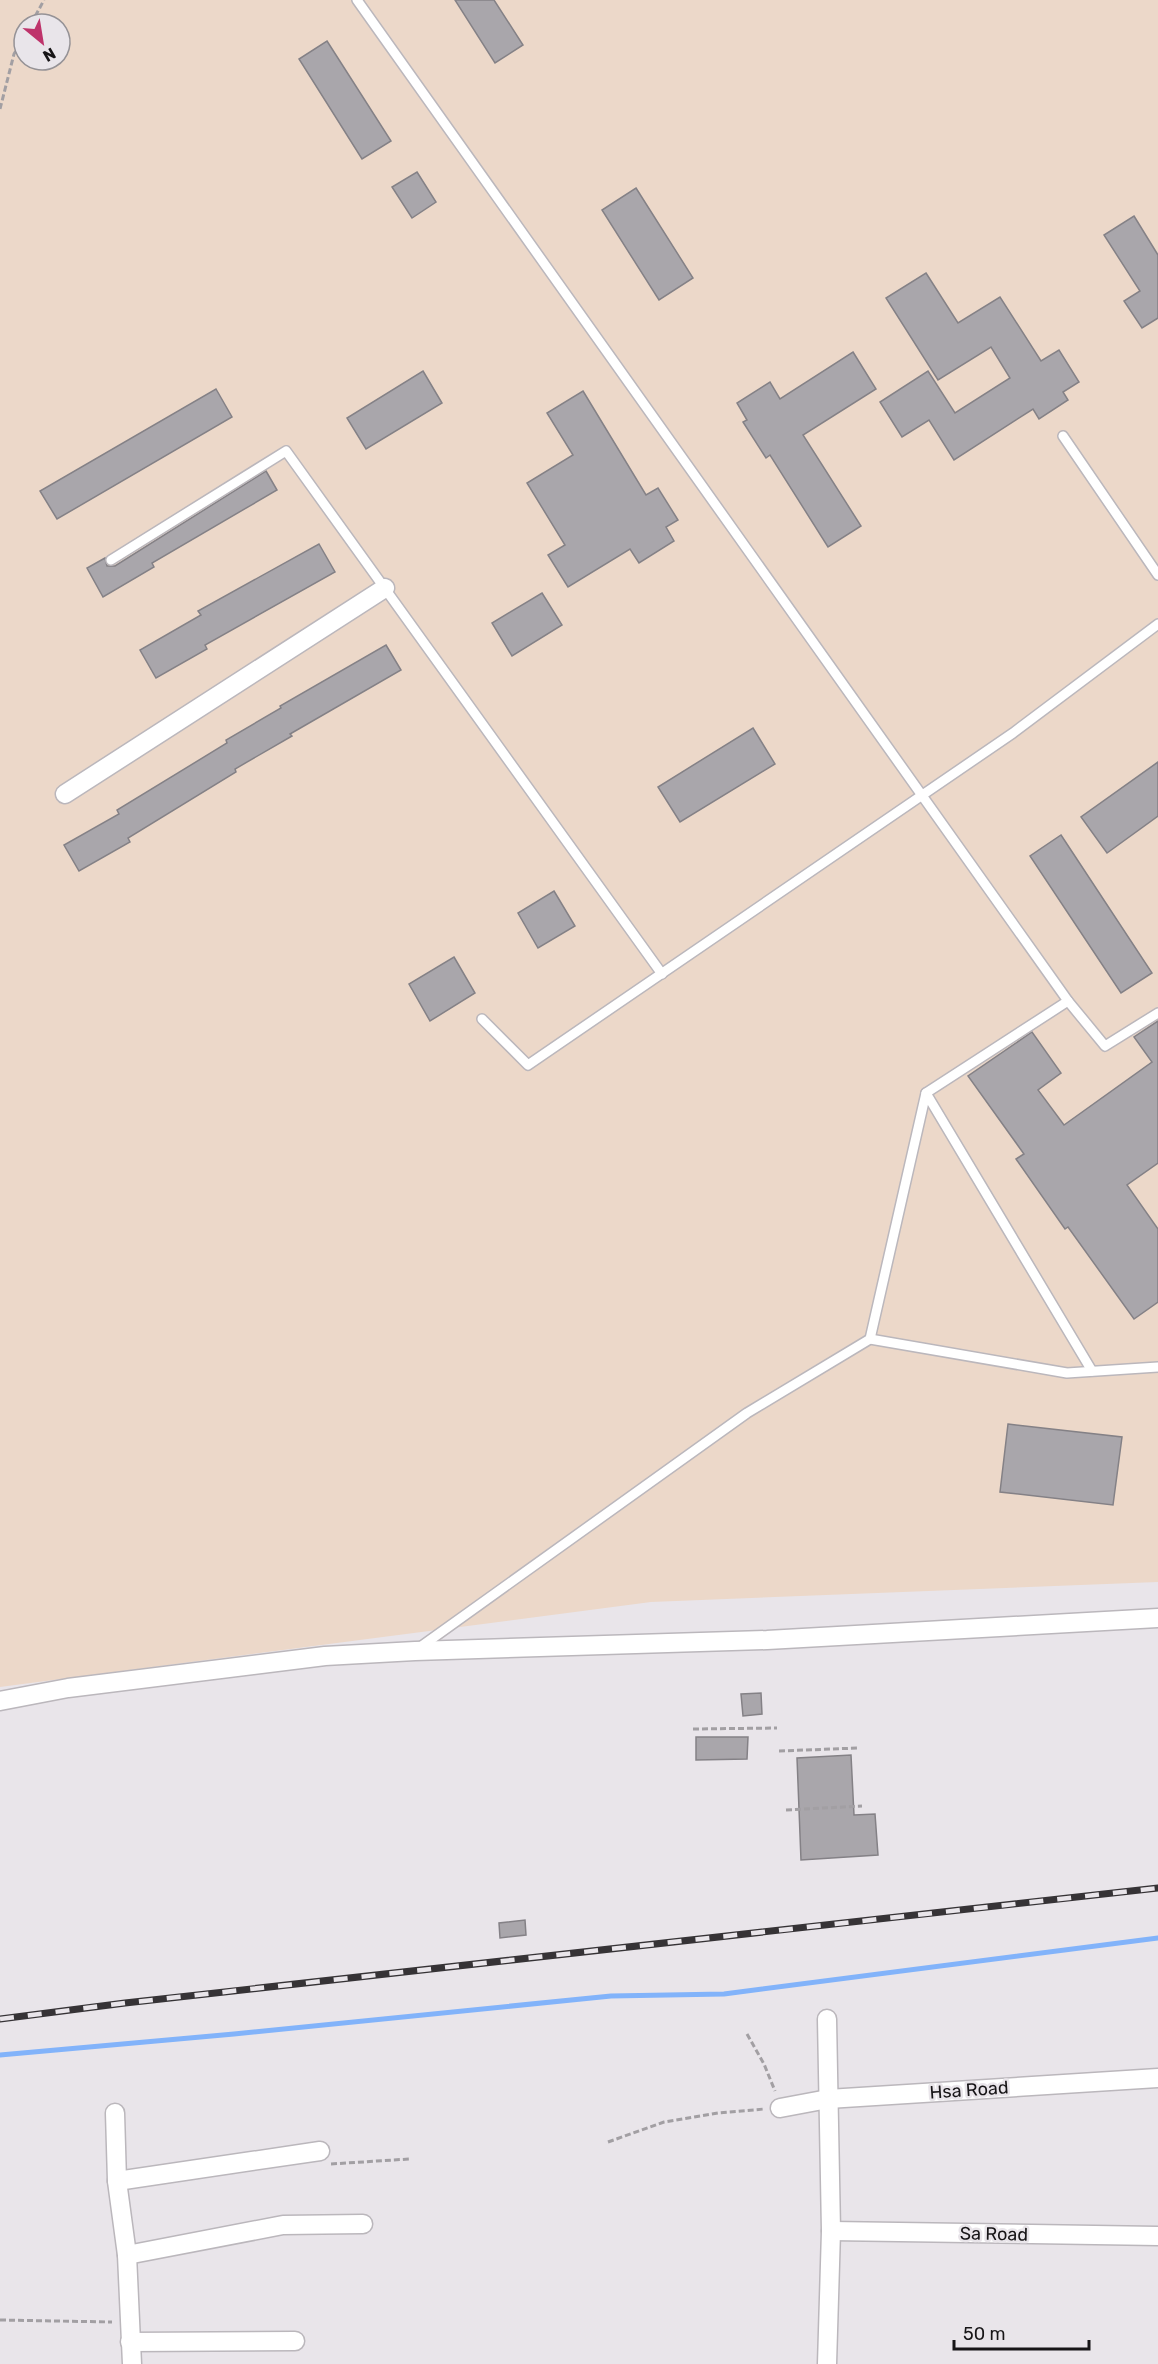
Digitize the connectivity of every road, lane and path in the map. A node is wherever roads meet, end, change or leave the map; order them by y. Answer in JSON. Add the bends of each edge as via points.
{"nodes":[{"id":1,"x":357,"y":0,"type":"edge"},
{"id":2,"x":12,"y":65,"type":"edge"},
{"id":3,"x":0,"y":109,"type":"edge"},
{"id":4,"x":1063,"y":436,"type":"dead end"},
{"id":5,"x":111,"y":560,"type":"dead end"},
{"id":6,"x":1158,"y":575,"type":"edge"},
{"id":7,"x":385,"y":588,"type":"junction"},
{"id":8,"x":1158,"y":624,"type":"edge"},
{"id":9,"x":65,"y":794,"type":"dead end"},
{"id":10,"x":921,"y":796,"type":"junction"},
{"id":11,"x":662,"y":974,"type":"junction"},
{"id":12,"x":1068,"y":1001,"type":"junction"},
{"id":13,"x":1158,"y":1013,"type":"edge"},
{"id":14,"x":482,"y":1019,"type":"dead end"},
{"id":15,"x":926,"y":1094,"type":"junction"},
{"id":16,"x":870,"y":1339,"type":"junction"},
{"id":17,"x":1158,"y":1367,"type":"edge"},
{"id":18,"x":1092,"y":1371,"type":"junction"},
{"id":19,"x":1158,"y":1617,"type":"edge"},
{"id":20,"x":415,"y":1651,"type":"junction"},
{"id":21,"x":0,"y":1701,"type":"edge"},
{"id":22,"x":777,"y":1728,"type":"dead end"},
{"id":23,"x":693,"y":1729,"type":"dead end"},
{"id":24,"x":858,"y":1748,"type":"dead end"},
{"id":25,"x":779,"y":1751,"type":"dead end"},
{"id":26,"x":862,"y":1806,"type":"dead end"},
{"id":27,"x":786,"y":1810,"type":"dead end"},
{"id":28,"x":826,"y":2019,"type":"dead end"},
{"id":29,"x":747,"y":2034,"type":"dead end"},
{"id":30,"x":1158,"y":2078,"type":"edge"},
{"id":31,"x":828,"y":2099,"type":"junction"},
{"id":32,"x":780,"y":2108,"type":"junction"},
{"id":33,"x":115,"y":2113,"type":"dead end"},
{"id":34,"x":608,"y":2142,"type":"dead end"},
{"id":35,"x":320,"y":2151,"type":"joint"},
{"id":36,"x":409,"y":2159,"type":"dead end"},
{"id":37,"x":117,"y":2181,"type":"junction"},
{"id":38,"x":363,"y":2224,"type":"dead end"},
{"id":39,"x":831,"y":2231,"type":"junction"},
{"id":40,"x":1158,"y":2236,"type":"edge"},
{"id":41,"x":126,"y":2255,"type":"junction"},
{"id":42,"x":0,"y":2320,"type":"edge"},
{"id":43,"x":129,"y":2322,"type":"junction"},
{"id":44,"x":295,"y":2341,"type":"dead end"},
{"id":45,"x":130,"y":2342,"type":"junction"},
{"id":46,"x":132,"y":2364,"type":"edge"},
{"id":47,"x":828,"y":2364,"type":"edge"}],
"edges":[{"from":1,"to":10,"type":"lane"},
{"from":2,"to":3,"type":"path"},
{"from":4,"to":6,"type":"lane"},
{"from":5,"to":7,"type":"lane","via":[[286,451]]},
{"from":7,"to":9,"type":"street"},
{"from":7,"to":11,"type":"lane"},
{"from":8,"to":10,"type":"lane","via":[[1013,733]]},
{"from":10,"to":11,"type":"lane"},
{"from":10,"to":12,"type":"lane"},
{"from":11,"to":14,"type":"lane","via":[[528,1065]]},
{"from":12,"to":13,"type":"lane","via":[[1104,1046]]},
{"from":12,"to":15,"type":"lane"},
{"from":15,"to":16,"type":"lane"},
{"from":15,"to":18,"type":"lane"},
{"from":16,"to":18,"type":"lane","via":[[1067,1373]]},
{"from":16,"to":20,"type":"lane","via":[[747,1413]]},
{"from":17,"to":18,"type":"lane"},
{"from":19,"to":20,"type":"street","via":[[767,1640]]},
{"from":20,"to":21,"type":"street","via":[[325,1656],[68,1688]]},
{"from":22,"to":23,"type":"path"},
{"from":24,"to":25,"type":"path"},
{"from":26,"to":27,"type":"path"},
{"from":28,"to":31,"type":"street"},
{"from":29,"to":32,"type":"path","via":[[764,2064]]},
{"from":30,"to":31,"type":"street","name":"Hsa Road"},
{"from":31,"to":32,"type":"street","name":"Hsa Road"},
{"from":31,"to":39,"type":"street"},
{"from":32,"to":34,"type":"path","via":[[664,2122]]},
{"from":33,"to":37,"type":"street"},
{"from":35,"to":36,"type":"path","via":[[332,2165]]},
{"from":35,"to":37,"type":"street"},
{"from":37,"to":41,"type":"street"},
{"from":38,"to":41,"type":"street","via":[[283,2225]]},
{"from":39,"to":40,"type":"street","name":"Sa Road"},
{"from":39,"to":47,"type":"street"},
{"from":41,"to":43,"type":"street"},
{"from":42,"to":43,"type":"path"},
{"from":43,"to":45,"type":"street"},
{"from":44,"to":45,"type":"street"},
{"from":45,"to":46,"type":"street"}]}
